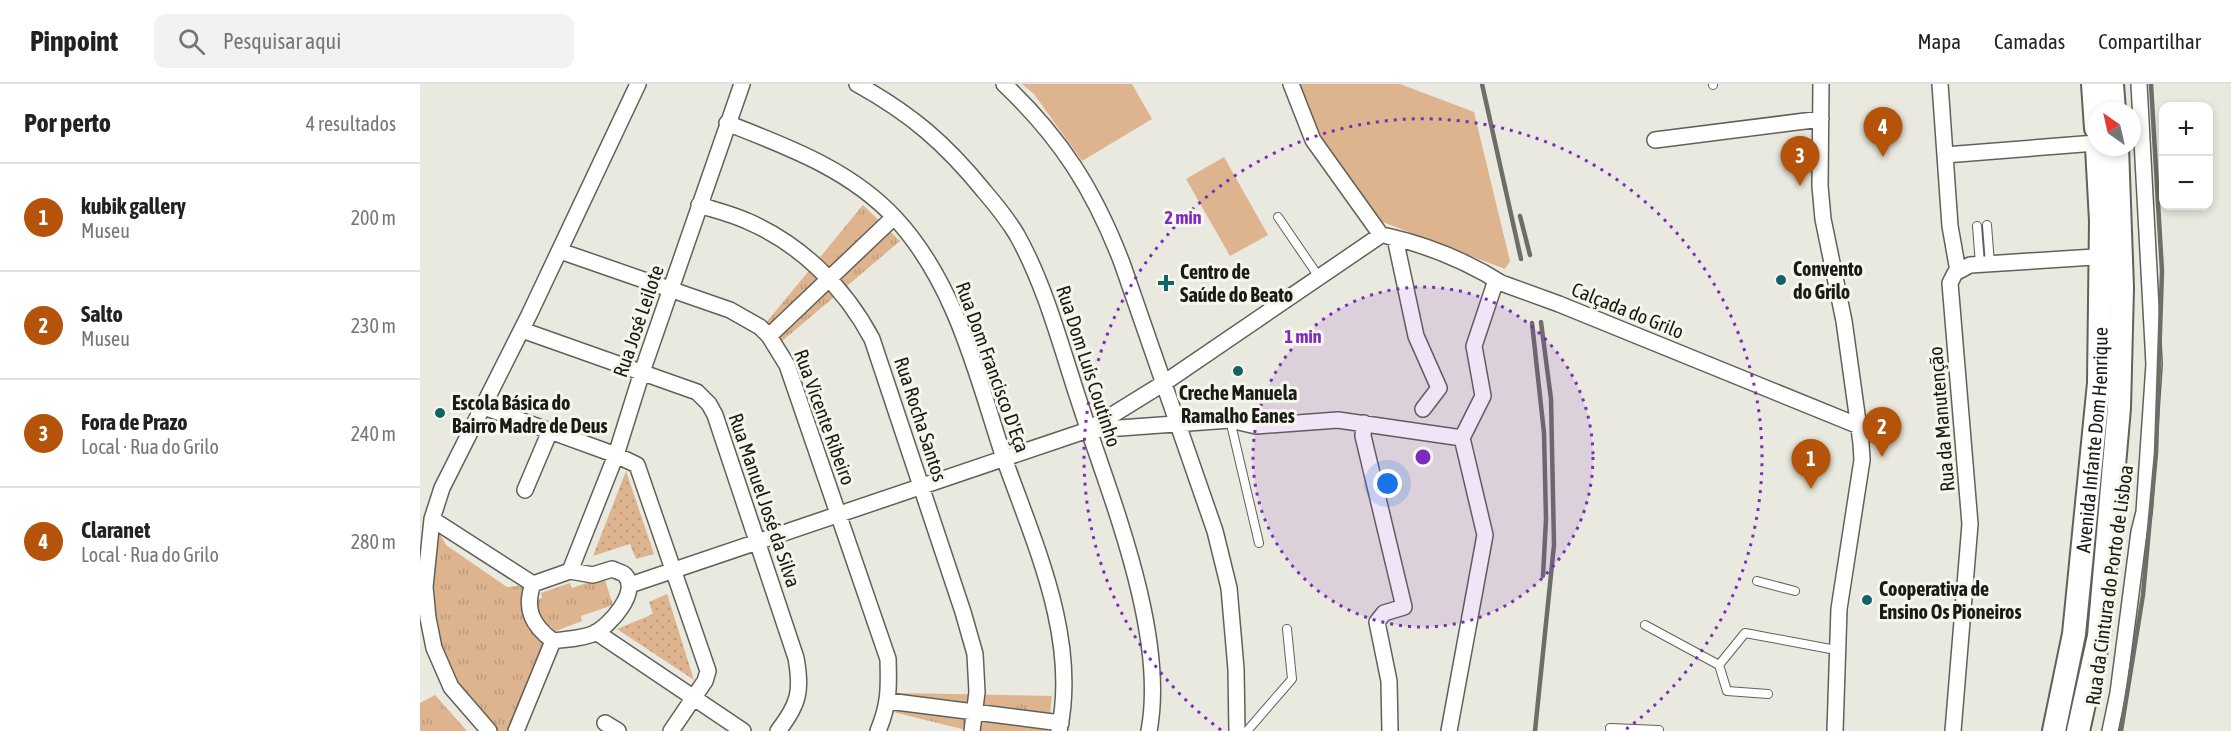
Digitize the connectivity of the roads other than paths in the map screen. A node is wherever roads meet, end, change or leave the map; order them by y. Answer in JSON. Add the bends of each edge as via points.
{"nodes":[{"id":1,"x":638,"y":84,"type":"edge"},
{"id":2,"x":742,"y":84,"type":"edge"},
{"id":3,"x":857,"y":84,"type":"edge"},
{"id":4,"x":1004,"y":84,"type":"edge"},
{"id":5,"x":1291,"y":84,"type":"edge"},
{"id":6,"x":1821,"y":84,"type":"edge"},
{"id":7,"x":1940,"y":84,"type":"edge"},
{"id":8,"x":2093,"y":84,"type":"edge"},
{"id":9,"x":2112,"y":84,"type":"edge"},
{"id":10,"x":2139,"y":84,"type":"edge"},
{"id":11,"x":2094,"y":102,"type":"edge"},
{"id":12,"x":2113,"y":102,"type":"edge"},
{"id":13,"x":1821,"y":119,"type":"junction"},
{"id":14,"x":727,"y":123,"type":"junction"},
{"id":15,"x":1655,"y":140,"type":"dead end"},
{"id":16,"x":2087,"y":146,"type":"edge"},
{"id":17,"x":1945,"y":155,"type":"junction"},
{"id":18,"x":2098,"y":156,"type":"edge"},
{"id":19,"x":2116,"y":156,"type":"edge"},
{"id":20,"x":699,"y":205,"type":"junction"},
{"id":21,"x":894,"y":217,"type":"junction"},
{"id":22,"x":1278,"y":217,"type":"dead end"},
{"id":23,"x":1988,"y":225,"type":"dead end"},
{"id":24,"x":1977,"y":226,"type":"dead end"},
{"id":25,"x":1388,"y":237,"type":"junction"},
{"id":26,"x":560,"y":251,"type":"junction"},
{"id":27,"x":2111,"y":256,"type":"junction"},
{"id":28,"x":1985,"y":264,"type":"junction"},
{"id":29,"x":1958,"y":271,"type":"junction"},
{"id":30,"x":1319,"y":277,"type":"junction"},
{"id":31,"x":830,"y":278,"type":"junction"},
{"id":32,"x":1500,"y":282,"type":"junction"},
{"id":33,"x":670,"y":289,"type":"junction"},
{"id":34,"x":522,"y":330,"type":"junction"},
{"id":35,"x":769,"y":336,"type":"junction"},
{"id":36,"x":642,"y":372,"type":"junction"},
{"id":37,"x":1164,"y":383,"type":"junction"},
{"id":38,"x":484,"y":407,"type":"junction"},
{"id":39,"x":1423,"y":408,"type":"dead end"},
{"id":40,"x":1230,"y":420,"type":"junction"},
{"id":41,"x":1364,"y":423,"type":"junction"},
{"id":42,"x":1179,"y":424,"type":"junction"},
{"id":43,"x":1859,"y":426,"type":"junction"},
{"id":44,"x":1088,"y":430,"type":"junction"},
{"id":45,"x":550,"y":431,"type":"junction"},
{"id":46,"x":1462,"y":438,"type":"junction"},
{"id":47,"x":616,"y":455,"type":"junction"},
{"id":48,"x":1005,"y":458,"type":"junction"},
{"id":49,"x":921,"y":486,"type":"junction"},
{"id":50,"x":525,"y":490,"type":"dead end"},
{"id":51,"x":838,"y":514,"type":"junction"},
{"id":52,"x":432,"y":519,"type":"junction"},
{"id":53,"x":756,"y":541,"type":"junction"},
{"id":54,"x":1259,"y":543,"type":"dead end"},
{"id":55,"x":674,"y":569,"type":"junction"},
{"id":56,"x":570,"y":571,"type":"junction"},
{"id":57,"x":1757,"y":581,"type":"dead end"},
{"id":58,"x":533,"y":584,"type":"junction"},
{"id":59,"x":630,"y":585,"type":"junction"},
{"id":60,"x":1795,"y":591,"type":"dead end"},
{"id":61,"x":1645,"y":625,"type":"dead end"},
{"id":62,"x":1287,"y":629,"type":"dead end"},
{"id":63,"x":596,"y":632,"type":"junction"},
{"id":64,"x":553,"y":641,"type":"junction"},
{"id":65,"x":1836,"y":650,"type":"junction"},
{"id":66,"x":1719,"y":666,"type":"junction"},
{"id":67,"x":1768,"y":694,"type":"dead end"},
{"id":68,"x":694,"y":697,"type":"junction"},
{"id":69,"x":888,"y":701,"type":"junction"},
{"id":70,"x":975,"y":712,"type":"junction"},
{"id":71,"x":1060,"y":727,"type":"edge"},
{"id":72,"x":1610,"y":728,"type":"dead end"},
{"id":73,"x":1659,"y":730,"type":"edge"},
{"id":74,"x":489,"y":731,"type":"edge"},
{"id":75,"x":516,"y":731,"type":"edge"},
{"id":76,"x":671,"y":731,"type":"edge"},
{"id":77,"x":743,"y":731,"type":"edge"},
{"id":78,"x":778,"y":731,"type":"edge"},
{"id":79,"x":878,"y":731,"type":"edge"},
{"id":80,"x":972,"y":731,"type":"edge"},
{"id":81,"x":1149,"y":731,"type":"edge"},
{"id":82,"x":1237,"y":731,"type":"edge"},
{"id":83,"x":1247,"y":731,"type":"edge"},
{"id":84,"x":1390,"y":731,"type":"edge"},
{"id":85,"x":1449,"y":731,"type":"edge"},
{"id":86,"x":1835,"y":731,"type":"edge"},
{"id":87,"x":1953,"y":731,"type":"edge"},
{"id":88,"x":2054,"y":731,"type":"edge"},
{"id":89,"x":2078,"y":731,"type":"edge"},
{"id":90,"x":2110,"y":731,"type":"edge"}],
"edges":[{"from":1,"to":26,"type":"street"},
{"from":2,"to":14,"type":"street","name":"Rua José Leilote"},
{"from":3,"to":44,"type":"street","name":"Rua Dom Luís Coutinho","via":[[891,103],[945,146],[1016,234],[1042,288]]},
{"from":4,"to":37,"type":"street","via":[[1062,147],[1106,220]]},
{"from":5,"to":25,"type":"street","via":[[1313,140]]},
{"from":6,"to":13,"type":"street"},
{"from":7,"to":17,"type":"street"},
{"from":8,"to":11,"type":"main road"},
{"from":9,"to":12,"type":"main road"},
{"from":10,"to":90,"type":"street","name":"Rua da Cintura do Porto de Lisboa","via":[[2154,364],[2144,512]]},
{"from":13,"to":15,"type":"street"},
{"from":13,"to":43,"type":"street","via":[[1822,219],[1844,321]]},
{"from":14,"to":20,"type":"street","name":"Rua José Leilote"},
{"from":14,"to":21,"type":"street","name":"Rua Dom Francisco D'Eça","via":[[816,160],[868,194]]},
{"from":16,"to":17,"type":"street"},
{"from":17,"to":29,"type":"street"},
{"from":18,"to":27,"type":"main road","name":"Avenida Infante Dom Henrique","via":[[2101,221]]},
{"from":19,"to":27,"type":"main road","name":"Avenida Infante Dom Henrique"},
{"from":20,"to":31,"type":"street","name":"Rua Rocha Santos","via":[[748,221],[780,238]]},
{"from":20,"to":33,"type":"street","name":"Rua José Leilote"},
{"from":21,"to":31,"type":"street"},
{"from":21,"to":48,"type":"street","name":"Rua Dom Francisco D'Eça","via":[[924,253],[945,294]]},
{"from":22,"to":30,"type":"lane"},
{"from":23,"to":28,"type":"lane"},
{"from":24,"to":28,"type":"lane"},
{"from":25,"to":30,"type":"street"},
{"from":25,"to":32,"type":"street","name":"Calçada do Grilo","via":[[1451,257]]},
{"from":25,"to":39,"type":"street","via":[[1416,336],[1439,388]]},
{"from":26,"to":33,"type":"street","name":"Rua Vicente Ribeiro"},
{"from":26,"to":34,"type":"street"},
{"from":27,"to":28,"type":"street"},
{"from":27,"to":88,"type":"main road","name":"Avenida Infante Dom Henrique","via":[[2074,634]]},
{"from":27,"to":89,"type":"main road","name":"Avenida Infante Dom Henrique","via":[[2119,408],[2099,636]]},
{"from":28,"to":29,"type":"street","via":[[1965,266]]},
{"from":29,"to":87,"type":"street","name":"Rua da Manutenção","via":[[1950,289],[1970,541]]},
{"from":30,"to":37,"type":"street"},
{"from":31,"to":35,"type":"street"},
{"from":31,"to":49,"type":"street","name":"Rua Rocha Santos","via":[[858,312],[872,339]]},
{"from":32,"to":43,"type":"street","name":"Calçada do Grilo","bridge":true},
{"from":32,"to":46,"type":"street","via":[[1474,346],[1483,396]]},
{"from":33,"to":35,"type":"street","name":"Rua Vicente Ribeiro","via":[[730,310]]},
{"from":33,"to":36,"type":"street","name":"Rua José Leilote"},
{"from":34,"to":36,"type":"street","name":"Rua Manuel José da Silva"},
{"from":34,"to":38,"type":"street"},
{"from":35,"to":51,"type":"street","name":"Rua Vicente Ribeiro","via":[[787,365]]},
{"from":36,"to":47,"type":"street","name":"Rua José Leilote"},
{"from":36,"to":53,"type":"street","name":"Rua Manuel José da Silva","via":[[697,392],[709,404]]},
{"from":37,"to":42,"type":"street"},
{"from":37,"to":44,"type":"street"},
{"from":38,"to":45,"type":"street"},
{"from":38,"to":52,"type":"street","via":[[442,488]]},
{"from":40,"to":41,"type":"street","via":[[1256,426],[1338,420]]},
{"from":40,"to":42,"type":"street"},
{"from":40,"to":54,"type":"lane"},
{"from":41,"to":46,"type":"street"},
{"from":41,"to":84,"type":"street","via":[[1363,436],[1404,607],[1384,613],[1377,622],[1389,681]]},
{"from":42,"to":44,"type":"street"},
{"from":42,"to":82,"type":"street","via":[[1215,531],[1229,588]]},
{"from":43,"to":65,"type":"street","via":[[1862,460]]},
{"from":44,"to":48,"type":"street"},
{"from":44,"to":81,"type":"street","name":"Rua Dom Luís Coutinho","via":[[1123,534],[1148,639],[1153,711]]},
{"from":45,"to":47,"type":"street"},
{"from":45,"to":50,"type":"street"},
{"from":46,"to":85,"type":"street","via":[[1485,535]]},
{"from":47,"to":55,"type":"street","via":[[637,465]]},
{"from":47,"to":56,"type":"street","name":"Rua José Leilote"},
{"from":48,"to":49,"type":"street"},
{"from":48,"to":71,"type":"street","name":"Rua Dom Francisco D'Eça","via":[[1050,594],[1061,643],[1064,694]]},
{"from":49,"to":51,"type":"street"},
{"from":49,"to":70,"type":"street","name":"Rua Rocha Santos","via":[[975,654]]},
{"from":51,"to":53,"type":"street"},
{"from":51,"to":69,"type":"street","name":"Rua Vicente Ribeiro","via":[[888,659]]},
{"from":52,"to":58,"type":"street"},
{"from":52,"to":74,"type":"street","via":[[425,587],[434,648],[451,687]]},
{"from":53,"to":55,"type":"street"},
{"from":53,"to":78,"type":"street","name":"Rua Manuel José da Silva","via":[[796,658],[799,678],[800,695]]},
{"from":55,"to":59,"type":"street"},
{"from":55,"to":68,"type":"street","via":[[708,671]]},
{"from":56,"to":58,"type":"street"},
{"from":56,"to":59,"type":"street","via":[[593,575],[612,569],[624,574]]},
{"from":57,"to":60,"type":"lane"},
{"from":58,"to":64,"type":"street","via":[[528,597],[532,617],[540,632]]},
{"from":59,"to":63,"type":"street","via":[[628,597],[618,612]]},
{"from":61,"to":66,"type":"lane"},
{"from":62,"to":83,"type":"lane","via":[[1292,680]]},
{"from":63,"to":64,"type":"street"},
{"from":63,"to":68,"type":"street"},
{"from":64,"to":75,"type":"street"},
{"from":65,"to":66,"type":"lane","via":[[1745,633]]},
{"from":65,"to":86,"type":"street"},
{"from":66,"to":67,"type":"lane","via":[[1727,691]]},
{"from":68,"to":76,"type":"street"},
{"from":68,"to":77,"type":"street"},
{"from":69,"to":70,"type":"street"},
{"from":69,"to":79,"type":"street","name":"Rua Vicente Ribeiro"},
{"from":70,"to":71,"type":"street"},
{"from":70,"to":80,"type":"street","name":"Rua Rocha Santos"},
{"from":72,"to":73,"type":"lane"}]}
